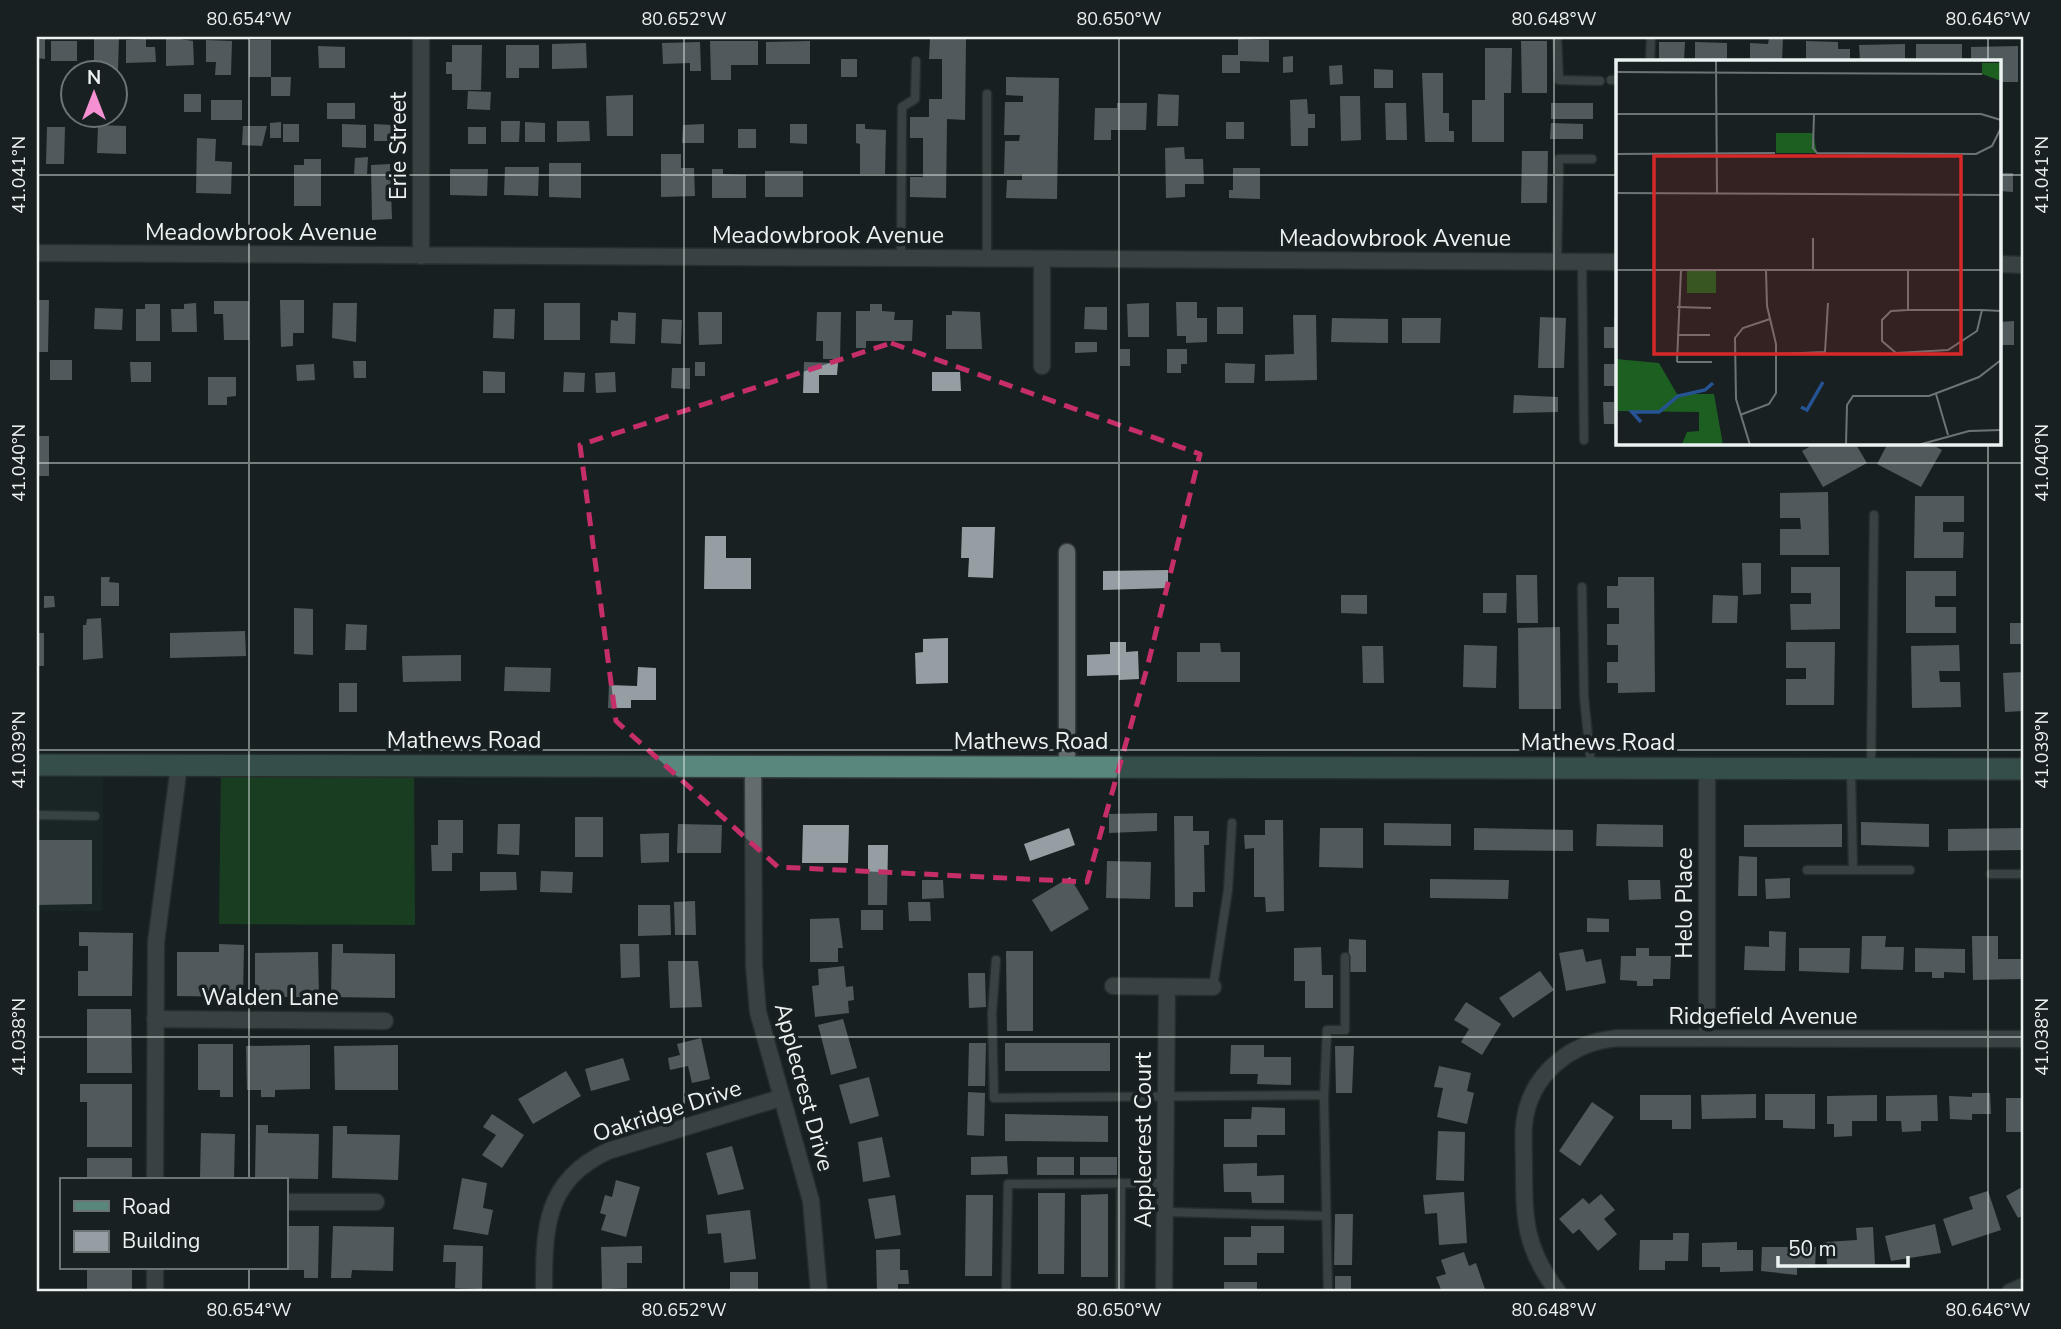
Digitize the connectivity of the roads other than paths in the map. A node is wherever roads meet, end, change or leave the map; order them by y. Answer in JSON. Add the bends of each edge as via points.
{"nodes":[{"id":1,"x":421,"y":37,"type":"edge"},
{"id":2,"x":1557,"y":37,"type":"edge"},
{"id":3,"x":1651,"y":37,"type":"edge"},
{"id":4,"x":1650,"y":60,"type":"edge"},
{"id":5,"x":916,"y":61,"type":"dead end"},
{"id":6,"x":1600,"y":81,"type":"dead end"},
{"id":7,"x":986,"y":94,"type":"dead end"},
{"id":8,"x":1592,"y":159,"type":"dead end"},
{"id":9,"x":37,"y":253,"type":"edge"},
{"id":10,"x":421,"y":256,"type":"junction"},
{"id":11,"x":901,"y":258,"type":"junction"},
{"id":12,"x":987,"y":259,"type":"junction"},
{"id":13,"x":1042,"y":259,"type":"junction"},
{"id":14,"x":1557,"y":262,"type":"junction"},
{"id":15,"x":1582,"y":262,"type":"junction"},
{"id":16,"x":1616,"y":262,"type":"edge"},
{"id":17,"x":2002,"y":264,"type":"edge"},
{"id":18,"x":2024,"y":265,"type":"edge"},
{"id":19,"x":1042,"y":366,"type":"dead end"},
{"id":20,"x":1584,"y":440,"type":"dead end"},
{"id":21,"x":1874,"y":515,"type":"dead end"},
{"id":22,"x":1067,"y":552,"type":"dead end"},
{"id":23,"x":1582,"y":587,"type":"dead end"},
{"id":24,"x":37,"y":765,"type":"edge"},
{"id":25,"x":179,"y":766,"type":"junction"},
{"id":26,"x":753,"y":766,"type":"junction"},
{"id":27,"x":1067,"y":767,"type":"junction"},
{"id":28,"x":1591,"y":768,"type":"junction"},
{"id":29,"x":1707,"y":768,"type":"junction"},
{"id":30,"x":1861,"y":768,"type":"junction"},
{"id":31,"x":2024,"y":769,"type":"edge"},
{"id":32,"x":37,"y":815,"type":"edge"},
{"id":33,"x":95,"y":816,"type":"dead end"},
{"id":34,"x":1232,"y":823,"type":"dead end"},
{"id":35,"x":1807,"y":870,"type":"dead end"},
{"id":36,"x":1853,"y":870,"type":"junction"},
{"id":37,"x":1910,"y":870,"type":"dead end"},
{"id":38,"x":1991,"y":874,"type":"dead end"},
{"id":39,"x":2024,"y":874,"type":"edge"},
{"id":40,"x":1345,"y":957,"type":"dead end"},
{"id":41,"x":996,"y":960,"type":"dead end"},
{"id":42,"x":1113,"y":986,"type":"dead end"},
{"id":43,"x":1167,"y":987,"type":"junction"},
{"id":44,"x":1213,"y":987,"type":"joint"},
{"id":45,"x":155,"y":1019,"type":"junction"},
{"id":46,"x":385,"y":1021,"type":"dead end"},
{"id":47,"x":1707,"y":1038,"type":"junction"},
{"id":48,"x":2024,"y":1039,"type":"edge"},
{"id":49,"x":1324,"y":1095,"type":"junction"},
{"id":50,"x":1166,"y":1096,"type":"junction"},
{"id":51,"x":780,"y":1098,"type":"junction"},
{"id":52,"x":155,"y":1178,"type":"edge"},
{"id":53,"x":1121,"y":1183,"type":"junction"},
{"id":54,"x":1166,"y":1183,"type":"junction"},
{"id":55,"x":287,"y":1202,"type":"edge"},
{"id":56,"x":376,"y":1202,"type":"dead end"},
{"id":57,"x":1166,"y":1212,"type":"junction"},
{"id":58,"x":1326,"y":1216,"type":"junction"},
{"id":59,"x":155,"y":1270,"type":"edge"},
{"id":60,"x":2024,"y":1286,"type":"edge"},
{"id":61,"x":155,"y":1292,"type":"edge"},
{"id":62,"x":544,"y":1292,"type":"edge"},
{"id":63,"x":819,"y":1292,"type":"edge"},
{"id":64,"x":1006,"y":1292,"type":"edge"},
{"id":65,"x":1120,"y":1292,"type":"edge"},
{"id":66,"x":1164,"y":1292,"type":"edge"},
{"id":67,"x":1328,"y":1292,"type":"edge"},
{"id":68,"x":1558,"y":1292,"type":"edge"},
{"id":69,"x":2010,"y":1292,"type":"edge"}],
"edges":[{"from":1,"to":10,"type":"street","name":"Erie Street"},
{"from":2,"to":6,"type":"lane","via":[[1559,80]]},
{"from":3,"to":4,"type":"lane"},
{"from":5,"to":11,"type":"lane","via":[[915,99],[902,107]]},
{"from":7,"to":12,"type":"lane"},
{"from":8,"to":14,"type":"lane","via":[[1559,159]]},
{"from":9,"to":10,"type":"street","name":"Meadowbrook Avenue"},
{"from":10,"to":11,"type":"street","name":"Meadowbrook Avenue"},
{"from":11,"to":12,"type":"street","name":"Meadowbrook Avenue"},
{"from":12,"to":13,"type":"street","name":"Meadowbrook Avenue"},
{"from":13,"to":14,"type":"street","name":"Meadowbrook Avenue"},
{"from":13,"to":19,"type":"street"},
{"from":14,"to":15,"type":"street","name":"Meadowbrook Avenue"},
{"from":15,"to":16,"type":"street","name":"Meadowbrook Avenue"},
{"from":15,"to":20,"type":"lane"},
{"from":17,"to":18,"type":"street"},
{"from":21,"to":30,"type":"lane"},
{"from":22,"to":27,"type":"street"},
{"from":23,"to":28,"type":"lane"},
{"from":24,"to":25,"type":"street","name":"Mathews Road"},
{"from":25,"to":26,"type":"street","name":"Mathews Road"},
{"from":25,"to":45,"type":"street","via":[[156,942]]},
{"from":26,"to":27,"type":"street","name":"Mathews Road"},
{"from":26,"to":51,"type":"street","name":"Applecrest Drive","via":[[755,977],[758,1012]]},
{"from":27,"to":28,"type":"street","name":"Mathews Road"},
{"from":28,"to":29,"type":"street","name":"Mathews Road"},
{"from":29,"to":30,"type":"street","name":"Mathews Road"},
{"from":29,"to":47,"type":"street","name":"Helo Place"},
{"from":30,"to":31,"type":"street","name":"Mathews Road"},
{"from":30,"to":36,"type":"lane"},
{"from":32,"to":33,"type":"lane"},
{"from":34,"to":44,"type":"lane","via":[[1228,890]]},
{"from":35,"to":36,"type":"lane"},
{"from":36,"to":37,"type":"lane"},
{"from":38,"to":39,"type":"lane"},
{"from":40,"to":49,"type":"lane","via":[[1345,1030],[1327,1030]]},
{"from":41,"to":50,"type":"lane","via":[[994,1098]]},
{"from":42,"to":43,"type":"street"},
{"from":43,"to":44,"type":"street"},
{"from":43,"to":50,"type":"street","name":"Applecrest Court"},
{"from":45,"to":46,"type":"street","name":"Walden Lane"},
{"from":45,"to":52,"type":"street"},
{"from":47,"to":48,"type":"street","name":"Ridgefield Avenue"},
{"from":47,"to":68,"type":"street","name":"Ridgefield Avenue","via":[[1592,1042],[1550,1069],[1529,1103],[1524,1124],[1524,1218],[1534,1257]]},
{"from":49,"to":50,"type":"lane"},
{"from":49,"to":58,"type":"lane"},
{"from":50,"to":54,"type":"street","name":"Applecrest Court"},
{"from":51,"to":62,"type":"street","name":"Oakridge Drive","via":[[608,1151],[583,1165],[562,1186],[551,1206],[544,1242]]},
{"from":51,"to":63,"type":"street","name":"Applecrest Drive","via":[[811,1201]]},
{"from":53,"to":54,"type":"lane"},
{"from":53,"to":64,"type":"lane","via":[[1008,1184]]},
{"from":53,"to":65,"type":"lane"},
{"from":54,"to":57,"type":"street","name":"Applecrest Court"},
{"from":55,"to":56,"type":"street"},
{"from":57,"to":58,"type":"lane"},
{"from":57,"to":66,"type":"street","name":"Applecrest Court"},
{"from":58,"to":67,"type":"lane"},
{"from":59,"to":61,"type":"street"},
{"from":60,"to":69,"type":"street"}]}
